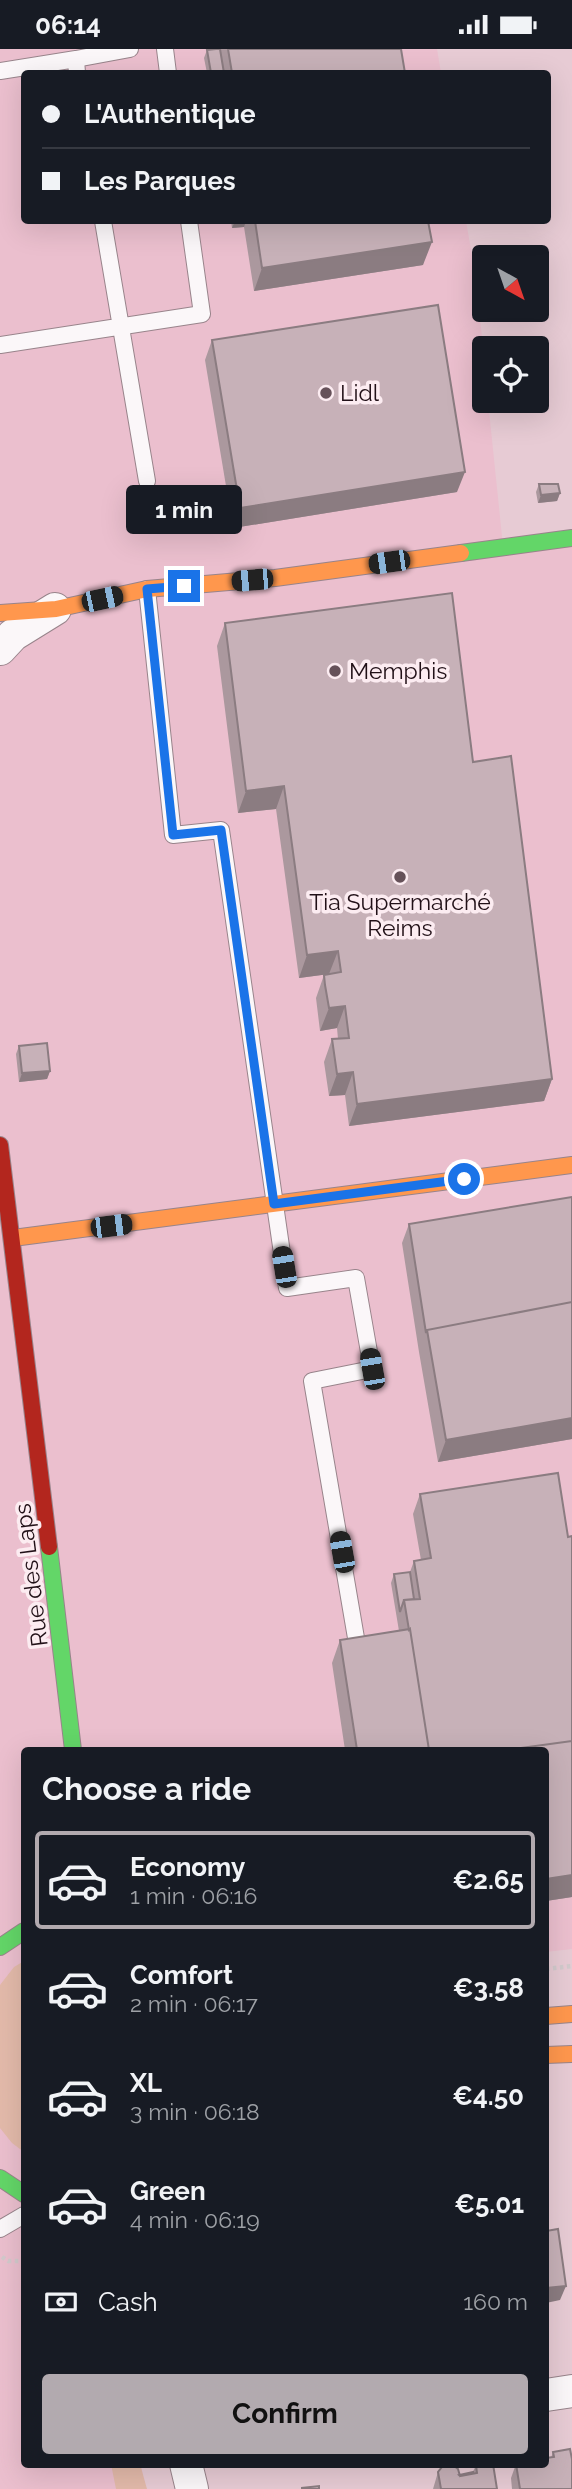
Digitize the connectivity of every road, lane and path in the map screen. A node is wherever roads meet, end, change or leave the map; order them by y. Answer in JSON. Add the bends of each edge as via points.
{"nodes":[{"id":1,"x":130,"y":49,"type":"edge"},
{"id":2,"x":165,"y":49,"type":"edge"},
{"id":3,"x":76,"y":66,"type":"edge"},
{"id":4,"x":168,"y":70,"type":"edge"},
{"id":5,"x":0,"y":71,"type":"edge"},
{"id":6,"x":104,"y":224,"type":"edge"},
{"id":7,"x":189,"y":224,"type":"edge"},
{"id":8,"x":121,"y":326,"type":"junction"},
{"id":9,"x":0,"y":345,"type":"edge"},
{"id":10,"x":147,"y":481,"type":"dead end"},
{"id":11,"x":572,"y":538,"type":"edge"},
{"id":12,"x":147,"y":589,"type":"junction"},
{"id":13,"x":56,"y":609,"type":"junction"},
{"id":14,"x":0,"y":613,"type":"edge"},
{"id":15,"x":0,"y":649,"type":"edge"},
{"id":16,"x":0,"y":1145,"type":"edge"},
{"id":17,"x":572,"y":1165,"type":"edge"},
{"id":18,"x":274,"y":1204,"type":"junction"},
{"id":19,"x":7,"y":1239,"type":"edge"},
{"id":20,"x":356,"y":1639,"type":"edge"},
{"id":21,"x":74,"y":1747,"type":"edge"},
{"id":22,"x":21,"y":1933,"type":"edge"},
{"id":23,"x":0,"y":1947,"type":"edge"},
{"id":24,"x":572,"y":1966,"type":"edge"},
{"id":25,"x":549,"y":1969,"type":"edge"},
{"id":26,"x":572,"y":2014,"type":"edge"},
{"id":27,"x":549,"y":2016,"type":"edge"},
{"id":28,"x":572,"y":2054,"type":"edge"},
{"id":29,"x":549,"y":2055,"type":"edge"},
{"id":30,"x":0,"y":2178,"type":"edge"},
{"id":31,"x":21,"y":2192,"type":"edge"},
{"id":32,"x":21,"y":2217,"type":"edge"},
{"id":33,"x":0,"y":2229,"type":"edge"},
{"id":34,"x":0,"y":2255,"type":"edge"},
{"id":35,"x":21,"y":2260,"type":"edge"},
{"id":36,"x":572,"y":2391,"type":"edge"},
{"id":37,"x":549,"y":2395,"type":"edge"},
{"id":38,"x":187,"y":2468,"type":"edge"},
{"id":39,"x":192,"y":2489,"type":"edge"}],
"edges":[{"from":1,"to":3,"type":"lane"},
{"from":2,"to":4,"type":"lane"},
{"from":3,"to":5,"type":"lane"},
{"from":6,"to":8,"type":"lane"},
{"from":7,"to":8,"type":"lane","via":[[202,314]]},
{"from":8,"to":9,"type":"lane"},
{"from":8,"to":10,"type":"lane"},
{"from":11,"to":12,"type":"street"},
{"from":12,"to":13,"type":"street"},
{"from":12,"to":18,"type":"lane","via":[[173,835],[221,830]]},
{"from":13,"to":14,"type":"street"},
{"from":13,"to":15,"type":"street","via":[[13,635]]},
{"from":16,"to":19,"type":"street","name":"Rue des Laps"},
{"from":17,"to":18,"type":"street"},
{"from":18,"to":19,"type":"street"},
{"from":18,"to":20,"type":"lane","via":[[287,1288],[356,1278],[372,1369],[312,1381]]},
{"from":19,"to":21,"type":"street","name":"Rue des Laps"},
{"from":22,"to":23,"type":"street"},
{"from":24,"to":25,"type":"path"},
{"from":26,"to":27,"type":"street"},
{"from":28,"to":29,"type":"street"},
{"from":30,"to":31,"type":"street"},
{"from":32,"to":33,"type":"lane"},
{"from":34,"to":35,"type":"path","via":[[8,2261]]},
{"from":36,"to":37,"type":"street"},
{"from":38,"to":39,"type":"street"}]}
